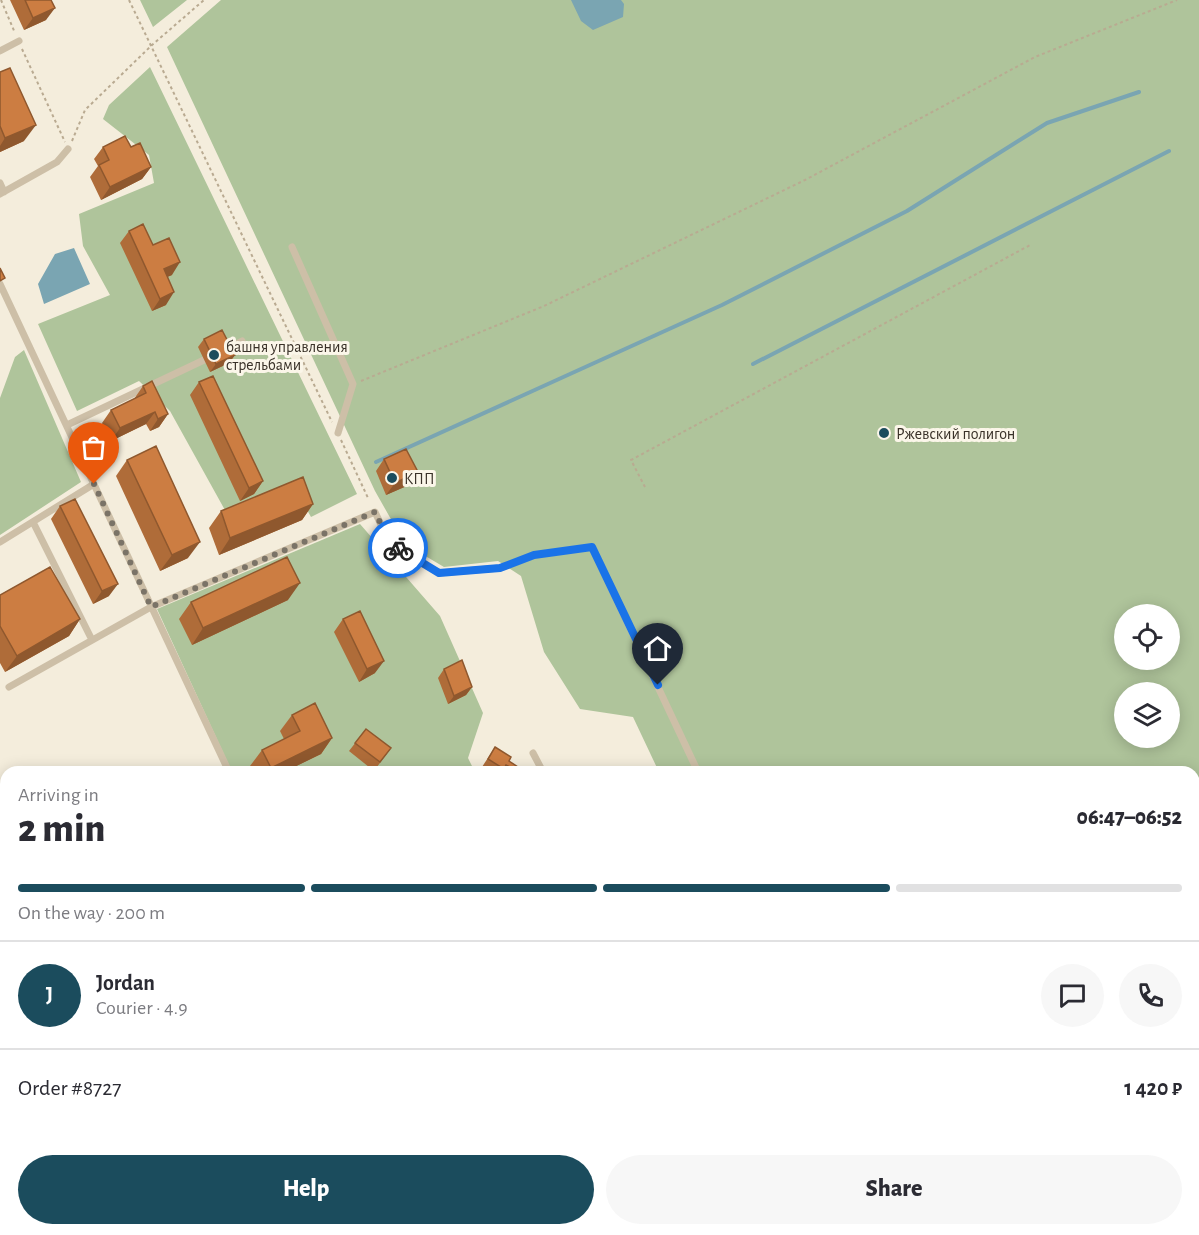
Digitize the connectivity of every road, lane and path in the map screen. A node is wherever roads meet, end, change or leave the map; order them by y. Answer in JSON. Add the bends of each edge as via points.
{"nodes":[{"id":1,"x":1,"y":0,"type":"edge"},
{"id":2,"x":129,"y":0,"type":"edge"},
{"id":3,"x":204,"y":0,"type":"edge"},
{"id":4,"x":1177,"y":0,"type":"edge"},
{"id":5,"x":19,"y":41,"type":"junction"},
{"id":6,"x":152,"y":45,"type":"junction"},
{"id":7,"x":0,"y":51,"type":"edge"},
{"id":8,"x":68,"y":149,"type":"junction"},
{"id":9,"x":0,"y":183,"type":"edge"},
{"id":10,"x":2,"y":193,"type":"edge"},
{"id":11,"x":1032,"y":244,"type":"dead end"},
{"id":12,"x":292,"y":247,"type":"dead end"},
{"id":13,"x":0,"y":284,"type":"edge"},
{"id":14,"x":242,"y":341,"type":"dead end"},
{"id":15,"x":223,"y":351,"type":"edge"},
{"id":16,"x":204,"y":360,"type":"dead end"},
{"id":17,"x":353,"y":384,"type":"junction"},
{"id":18,"x":67,"y":425,"type":"junction"},
{"id":19,"x":338,"y":433,"type":"junction"},
{"id":20,"x":94,"y":484,"type":"junction"},
{"id":21,"x":645,"y":487,"type":"dead end"},
{"id":22,"x":369,"y":498,"type":"dead end"},
{"id":23,"x":33,"y":522,"type":"junction"},
{"id":24,"x":0,"y":542,"type":"edge"},
{"id":25,"x":151,"y":607,"type":"junction"},
{"id":26,"x":92,"y":640,"type":"junction"},
{"id":27,"x":9,"y":687,"type":"dead end"},
{"id":28,"x":533,"y":753,"type":"dead end"},
{"id":29,"x":226,"y":766,"type":"edge"},
{"id":30,"x":540,"y":766,"type":"edge"},
{"id":31,"x":695,"y":766,"type":"edge"}],
"edges":[{"from":1,"to":5,"type":"path"},
{"from":2,"to":6,"type":"path"},
{"from":3,"to":6,"type":"path"},
{"from":4,"to":17,"type":"path","via":[[1035,57],[806,180],[544,306]]},
{"from":5,"to":7,"type":"lane"},
{"from":5,"to":8,"type":"path"},
{"from":6,"to":8,"type":"path","via":[[85,110]]},
{"from":6,"to":19,"type":"path"},
{"from":8,"to":10,"type":"lane","via":[[57,162]]},
{"from":9,"to":10,"type":"lane"},
{"from":11,"to":21,"type":"path","via":[[631,460]]},
{"from":12,"to":17,"type":"lane"},
{"from":13,"to":18,"type":"lane"},
{"from":14,"to":15,"type":"lane"},
{"from":16,"to":18,"type":"lane"},
{"from":17,"to":19,"type":"lane"},
{"from":18,"to":20,"type":"lane"},
{"from":19,"to":22,"type":"path"},
{"from":20,"to":23,"type":"lane"},
{"from":20,"to":25,"type":"lane"},
{"from":23,"to":24,"type":"lane"},
{"from":23,"to":26,"type":"lane"},
{"from":25,"to":26,"type":"lane"},
{"from":25,"to":29,"type":"lane"},
{"from":25,"to":31,"type":"lane","via":[[375,512],[390,543],[439,573],[500,568],[534,555],[592,547]]},
{"from":26,"to":27,"type":"lane"},
{"from":28,"to":30,"type":"lane"}]}
